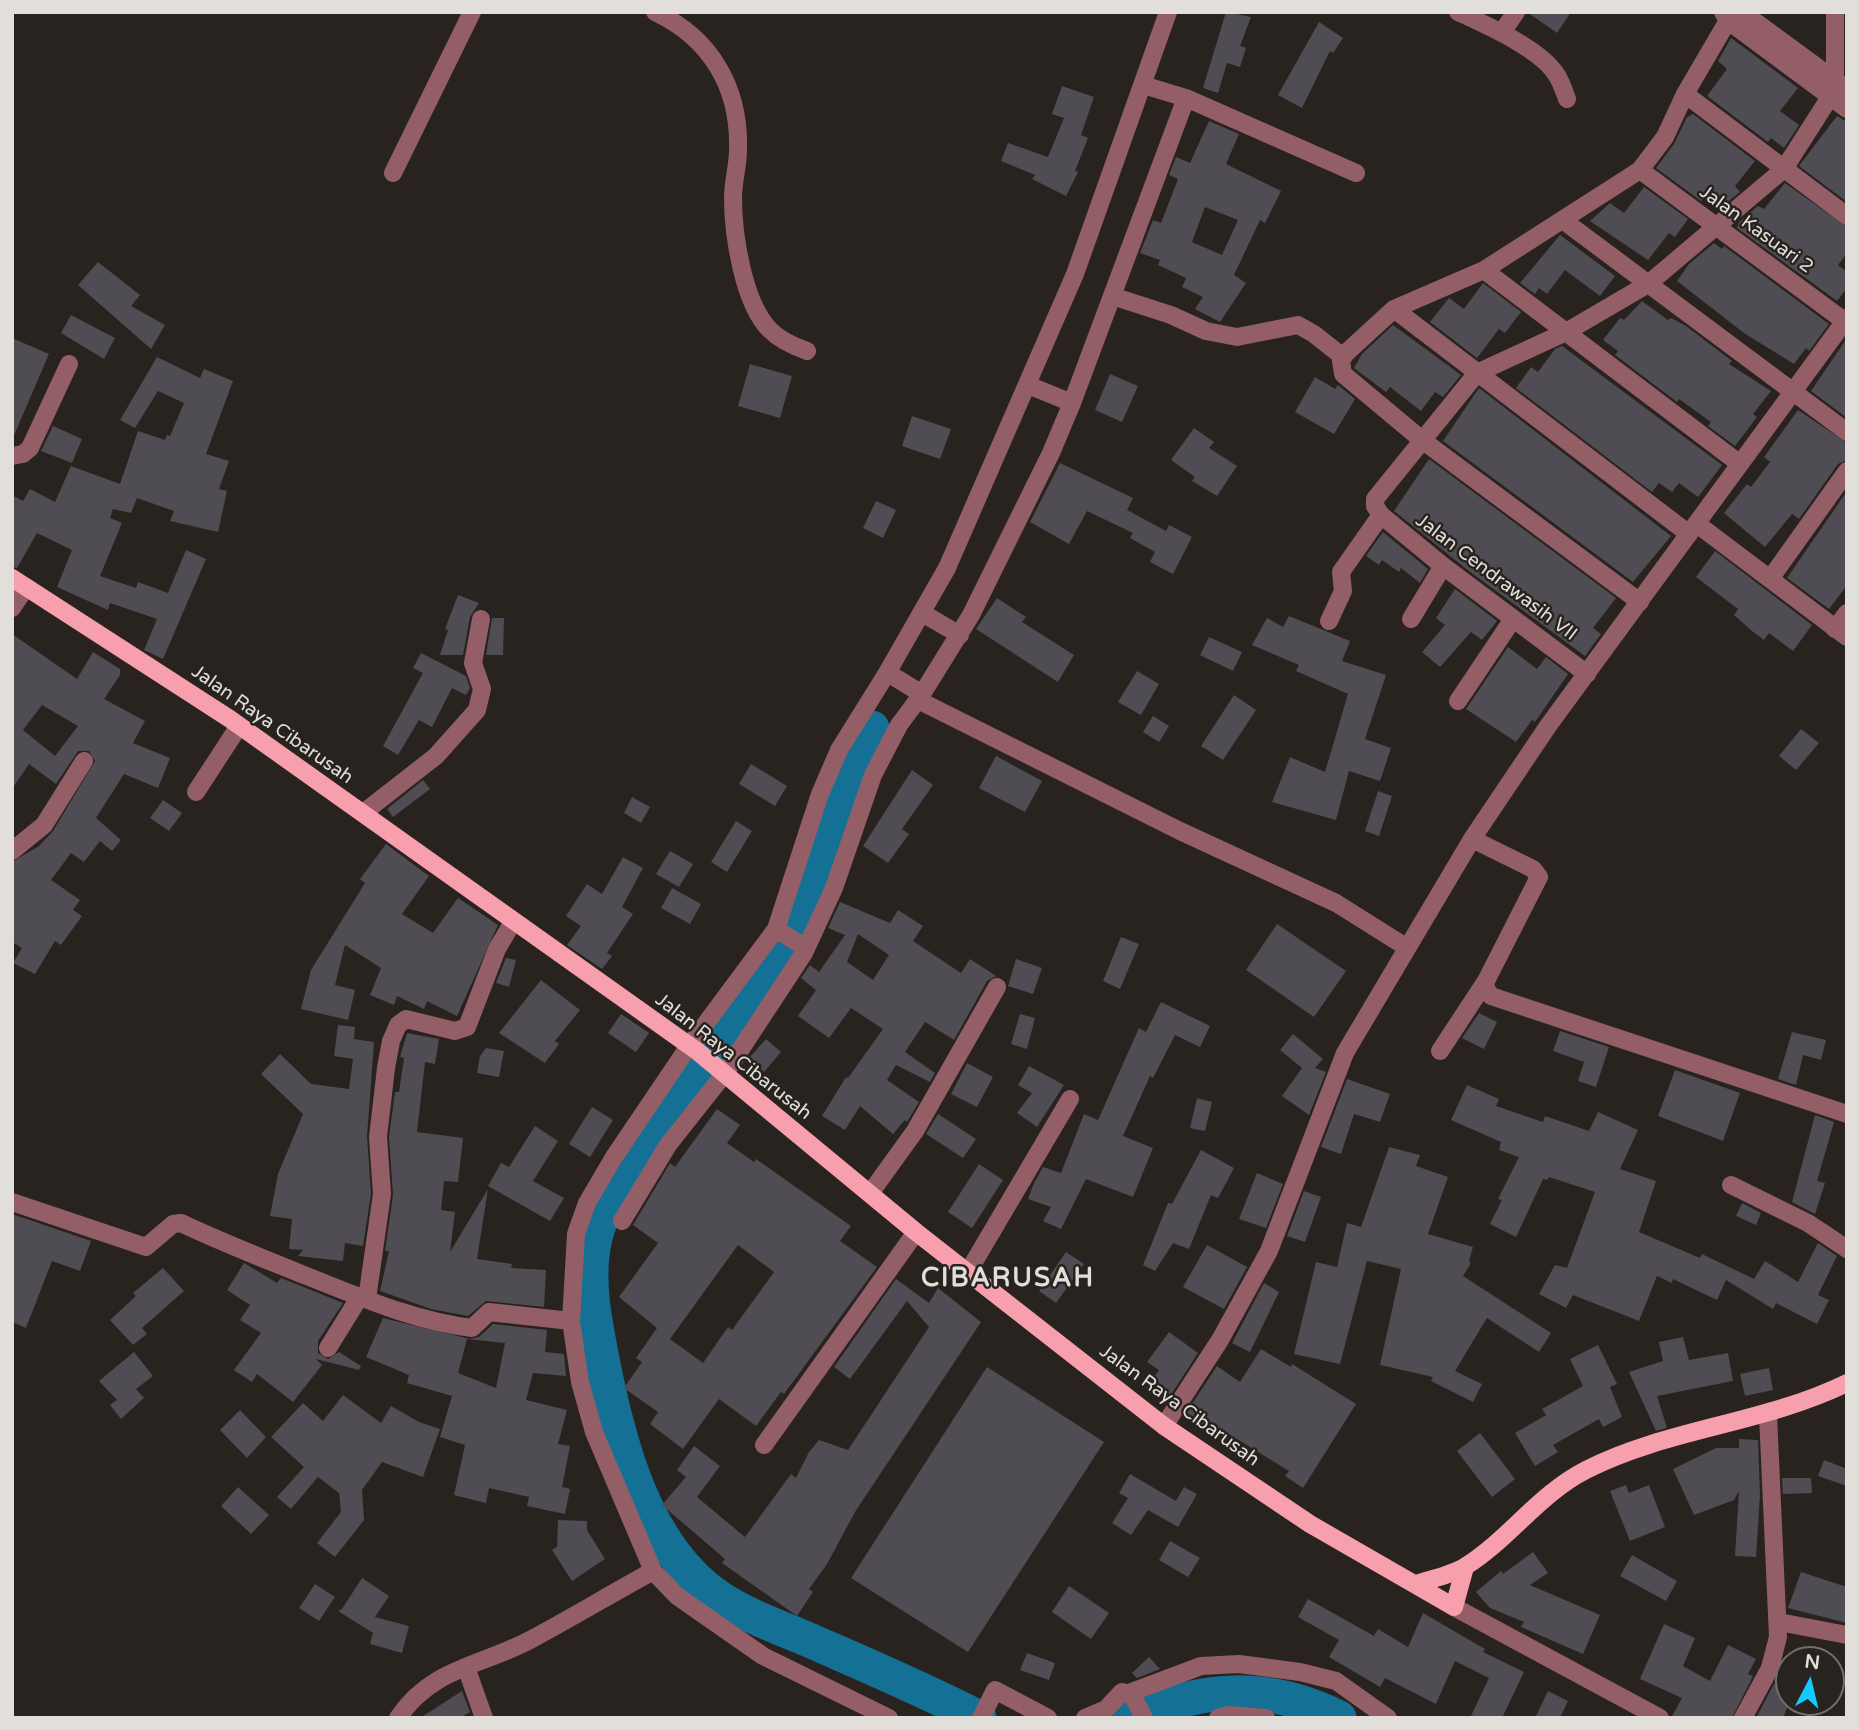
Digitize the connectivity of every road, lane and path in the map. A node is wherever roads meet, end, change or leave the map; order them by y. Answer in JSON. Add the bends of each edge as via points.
{"nodes":[{"id":1,"x":472,"y":12,"type":"edge"},
{"id":2,"x":655,"y":12,"type":"edge"},
{"id":3,"x":1168,"y":12,"type":"edge"},
{"id":4,"x":1458,"y":12,"type":"edge"},
{"id":5,"x":1516,"y":12,"type":"edge"},
{"id":6,"x":1835,"y":12,"type":"edge"},
{"id":7,"x":1731,"y":14,"type":"edge"},
{"id":8,"x":1502,"y":32,"type":"junction"},
{"id":9,"x":1147,"y":86,"type":"junction"},
{"id":10,"x":1837,"y":89,"type":"edge"},
{"id":11,"x":1685,"y":94,"type":"junction"},
{"id":12,"x":1183,"y":98,"type":"junction"},
{"id":13,"x":1567,"y":99,"type":"dead end"},
{"id":14,"x":1847,"y":109,"type":"edge"},
{"id":15,"x":1784,"y":169,"type":"junction"},
{"id":16,"x":1640,"y":170,"type":"junction"},
{"id":17,"x":393,"y":173,"type":"dead end"},
{"id":18,"x":1356,"y":173,"type":"dead end"},
{"id":19,"x":1847,"y":216,"type":"edge"},
{"id":20,"x":1564,"y":221,"type":"junction"},
{"id":21,"x":1716,"y":227,"type":"junction"},
{"id":22,"x":1484,"y":270,"type":"junction"},
{"id":23,"x":1648,"y":284,"type":"junction"},
{"id":24,"x":1112,"y":296,"type":"junction"},
{"id":25,"x":1394,"y":309,"type":"junction"},
{"id":26,"x":1846,"y":321,"type":"edge"},
{"id":27,"x":1566,"y":332,"type":"junction"},
{"id":28,"x":807,"y":351,"type":"dead end"},
{"id":29,"x":1343,"y":357,"type":"junction"},
{"id":30,"x":69,"y":364,"type":"dead end"},
{"id":31,"x":1477,"y":373,"type":"junction"},
{"id":32,"x":1032,"y":387,"type":"junction"},
{"id":33,"x":1793,"y":392,"type":"junction"},
{"id":34,"x":1067,"y":401,"type":"junction"},
{"id":35,"x":1847,"y":432,"type":"edge"},
{"id":36,"x":1422,"y":439,"type":"junction"},
{"id":37,"x":12,"y":456,"type":"edge"},
{"id":38,"x":1740,"y":464,"type":"junction"},
{"id":39,"x":1847,"y":471,"type":"edge"},
{"id":40,"x":1381,"y":515,"type":"junction"},
{"id":41,"x":1693,"y":529,"type":"junction"},
{"id":42,"x":1443,"y":566,"type":"junction"},
{"id":43,"x":1770,"y":579,"type":"junction"},
{"id":44,"x":19,"y":583,"type":"edge"},
{"id":45,"x":1640,"y":602,"type":"junction"},
{"id":46,"x":12,"y":608,"type":"edge"},
{"id":47,"x":1847,"y":613,"type":"edge"},
{"id":48,"x":927,"y":616,"type":"junction"},
{"id":49,"x":481,"y":619,"type":"dead end"},
{"id":50,"x":1411,"y":619,"type":"dead end"},
{"id":51,"x":1513,"y":619,"type":"junction"},
{"id":52,"x":1329,"y":621,"type":"dead end"},
{"id":53,"x":1841,"y":633,"type":"edge"},
{"id":54,"x":959,"y":634,"type":"junction"},
{"id":55,"x":1587,"y":674,"type":"junction"},
{"id":56,"x":893,"y":676,"type":"junction"},
{"id":57,"x":919,"y":695,"type":"junction"},
{"id":58,"x":1458,"y":701,"type":"dead end"},
{"id":59,"x":239,"y":726,"type":"junction"},
{"id":60,"x":84,"y":761,"type":"dead end"},
{"id":61,"x":196,"y":792,"type":"dead end"},
{"id":62,"x":363,"y":813,"type":"junction"},
{"id":63,"x":1472,"y":839,"type":"junction"},
{"id":64,"x":12,"y":851,"type":"edge"},
{"id":65,"x":513,"y":922,"type":"junction"},
{"id":66,"x":780,"y":933,"type":"junction"},
{"id":67,"x":804,"y":947,"type":"junction"},
{"id":68,"x":1406,"y":947,"type":"junction"},
{"id":69,"x":1486,"y":981,"type":"junction"},
{"id":70,"x":997,"y":987,"type":"dead end"},
{"id":71,"x":693,"y":1049,"type":"junction"},
{"id":72,"x":1440,"y":1051,"type":"dead end"},
{"id":73,"x":722,"y":1071,"type":"junction"},
{"id":74,"x":1070,"y":1100,"type":"dead end"},
{"id":75,"x":1847,"y":1114,"type":"edge"},
{"id":76,"x":1731,"y":1185,"type":"dead end"},
{"id":77,"x":871,"y":1192,"type":"junction"},
{"id":78,"x":12,"y":1202,"type":"edge"},
{"id":79,"x":622,"y":1221,"type":"dead end"},
{"id":80,"x":916,"y":1232,"type":"junction"},
{"id":81,"x":1847,"y":1249,"type":"edge"},
{"id":82,"x":968,"y":1272,"type":"junction"},
{"id":83,"x":363,"y":1298,"type":"junction"},
{"id":84,"x":572,"y":1321,"type":"junction"},
{"id":85,"x":328,"y":1348,"type":"dead end"},
{"id":86,"x":1847,"y":1383,"type":"edge"},
{"id":87,"x":1768,"y":1415,"type":"junction"},
{"id":88,"x":1164,"y":1426,"type":"junction"},
{"id":89,"x":764,"y":1445,"type":"dead end"},
{"id":90,"x":1465,"y":1567,"type":"junction"},
{"id":91,"x":653,"y":1571,"type":"junction"},
{"id":92,"x":1416,"y":1584,"type":"junction"},
{"id":93,"x":1454,"y":1607,"type":"junction"},
{"id":94,"x":1779,"y":1622,"type":"junction"},
{"id":95,"x":1847,"y":1635,"type":"edge"},
{"id":96,"x":466,"y":1667,"type":"junction"},
{"id":97,"x":1131,"y":1695,"type":"junction"},
{"id":98,"x":985,"y":1711,"type":"edge"},
{"id":99,"x":398,"y":1718,"type":"edge"},
{"id":100,"x":484,"y":1718,"type":"edge"},
{"id":101,"x":889,"y":1718,"type":"edge"},
{"id":102,"x":1048,"y":1718,"type":"edge"},
{"id":103,"x":1085,"y":1718,"type":"edge"},
{"id":104,"x":1144,"y":1718,"type":"edge"},
{"id":105,"x":1218,"y":1718,"type":"edge"},
{"id":106,"x":1266,"y":1718,"type":"edge"},
{"id":107,"x":1388,"y":1718,"type":"edge"},
{"id":108,"x":1660,"y":1718,"type":"edge"},
{"id":109,"x":1743,"y":1718,"type":"edge"}],
"edges":[{"from":1,"to":17,"type":"street"},
{"from":2,"to":28,"type":"street","via":[[679,23],[699,40],[724,75],[738,124],[735,228],[750,293],[770,330]]},
{"from":3,"to":9,"type":"street"},
{"from":4,"to":8,"type":"street"},
{"from":5,"to":8,"type":"street"},
{"from":6,"to":10,"type":"street"},
{"from":7,"to":10,"type":"street"},
{"from":7,"to":11,"type":"street"},
{"from":8,"to":13,"type":"street","via":[[1556,73]]},
{"from":9,"to":12,"type":"street"},
{"from":9,"to":32,"type":"street"},
{"from":10,"to":14,"type":"street"},
{"from":10,"to":15,"type":"street"},
{"from":11,"to":15,"type":"street"},
{"from":11,"to":16,"type":"street","via":[[1665,137]]},
{"from":12,"to":18,"type":"street"},
{"from":12,"to":24,"type":"street"},
{"from":15,"to":19,"type":"street"},
{"from":15,"to":21,"type":"street"},
{"from":16,"to":20,"type":"street"},
{"from":16,"to":21,"type":"street","name":"Jalan Kasuari 2"},
{"from":20,"to":22,"type":"street"},
{"from":20,"to":23,"type":"street"},
{"from":21,"to":23,"type":"street"},
{"from":21,"to":26,"type":"street","name":"Jalan Kasuari 2"},
{"from":22,"to":25,"type":"street"},
{"from":22,"to":27,"type":"street"},
{"from":23,"to":27,"type":"street"},
{"from":23,"to":33,"type":"street"},
{"from":24,"to":29,"type":"street","via":[[1206,331],[1237,337],[1298,326]]},
{"from":24,"to":34,"type":"street"},
{"from":25,"to":29,"type":"street"},
{"from":25,"to":31,"type":"street"},
{"from":26,"to":33,"type":"street"},
{"from":27,"to":31,"type":"street"},
{"from":27,"to":38,"type":"street"},
{"from":29,"to":36,"type":"street","via":[[1343,374]]},
{"from":30,"to":37,"type":"street","via":[[30,448]]},
{"from":31,"to":36,"type":"street"},
{"from":31,"to":41,"type":"street"},
{"from":32,"to":34,"type":"street"},
{"from":32,"to":48,"type":"street"},
{"from":33,"to":35,"type":"street"},
{"from":33,"to":38,"type":"street"},
{"from":34,"to":54,"type":"street","via":[[1051,453]]},
{"from":36,"to":40,"type":"street","via":[[1375,499]]},
{"from":36,"to":45,"type":"street"},
{"from":38,"to":41,"type":"street"},
{"from":39,"to":43,"type":"street"},
{"from":40,"to":42,"type":"street","name":"Jalan Cendrawasih VII"},
{"from":40,"to":52,"type":"street","via":[[1341,572],[1343,591]]},
{"from":41,"to":43,"type":"street"},
{"from":41,"to":45,"type":"street"},
{"from":42,"to":50,"type":"street"},
{"from":42,"to":51,"type":"street","name":"Jalan Cendrawasih VII"},
{"from":43,"to":53,"type":"street"},
{"from":44,"to":46,"type":"street"},
{"from":44,"to":59,"type":"main road","name":"Jalan Raya Cibarusah"},
{"from":45,"to":55,"type":"street"},
{"from":47,"to":53,"type":"street"},
{"from":48,"to":54,"type":"street"},
{"from":48,"to":56,"type":"street"},
{"from":49,"to":62,"type":"street","via":[[473,663],[482,690],[477,710],[436,756]]},
{"from":51,"to":55,"type":"street","name":"Jalan Cendrawasih VII"},
{"from":51,"to":58,"type":"street"},
{"from":54,"to":57,"type":"street"},
{"from":55,"to":63,"type":"street","via":[[1503,788]]},
{"from":56,"to":57,"type":"street"},
{"from":56,"to":66,"type":"street","via":[[859,714],[834,761]]},
{"from":57,"to":67,"type":"street","via":[[873,775],[834,888]]},
{"from":57,"to":68,"type":"street","via":[[1180,831],[1336,903]]},
{"from":59,"to":61,"type":"street"},
{"from":59,"to":62,"type":"main road","name":"Jalan Raya Cibarusah"},
{"from":60,"to":64,"type":"street","via":[[44,825]]},
{"from":62,"to":65,"type":"main road","name":"Jalan Raya Cibarusah"},
{"from":63,"to":68,"type":"street"},
{"from":63,"to":69,"type":"street","via":[[1532,869],[1539,877]]},
{"from":65,"to":71,"type":"main road","name":"Jalan Raya Cibarusah"},
{"from":65,"to":83,"type":"street","via":[[496,949],[467,1027],[455,1031],[406,1018],[391,1041],[379,1137],[381,1212]]},
{"from":66,"to":67,"type":"street"},
{"from":66,"to":71,"type":"street"},
{"from":67,"to":73,"type":"street"},
{"from":68,"to":88,"type":"street","via":[[1345,1053],[1269,1251],[1220,1340]]},
{"from":69,"to":72,"type":"street"},
{"from":69,"to":75,"type":"street","via":[[1491,996]]},
{"from":70,"to":77,"type":"street","via":[[915,1131]]},
{"from":71,"to":73,"type":"main road","name":"Jalan Raya Cibarusah"},
{"from":71,"to":84,"type":"street","via":[[614,1157],[580,1220],[573,1253]]},
{"from":73,"to":77,"type":"main road","name":"Jalan Raya Cibarusah"},
{"from":73,"to":79,"type":"street","via":[[681,1126]]},
{"from":74,"to":82,"type":"street"},
{"from":76,"to":81,"type":"street","via":[[1808,1223]]},
{"from":77,"to":80,"type":"main road","name":"Jalan Raya Cibarusah"},
{"from":78,"to":83,"type":"street","via":[[147,1248],[173,1224],[181,1223],[234,1249]]},
{"from":80,"to":82,"type":"main road","name":"Jalan Raya Cibarusah"},
{"from":80,"to":89,"type":"street"},
{"from":82,"to":88,"type":"main road","name":"Jalan Raya Cibarusah"},
{"from":83,"to":84,"type":"street","via":[[470,1328],[489,1312]]},
{"from":83,"to":85,"type":"street"},
{"from":84,"to":91,"type":"street","via":[[580,1382],[594,1432]]},
{"from":86,"to":87,"type":"main road"},
{"from":87,"to":90,"type":"main road","via":[[1670,1438],[1583,1471]]},
{"from":87,"to":94,"type":"street"},
{"from":88,"to":92,"type":"main road","name":"Jalan Raya Cibarusah","via":[[1310,1524]]},
{"from":90,"to":92,"type":"main road"},
{"from":90,"to":93,"type":"main road"},
{"from":91,"to":96,"type":"street","via":[[527,1641]]},
{"from":91,"to":101,"type":"street","via":[[687,1603],[763,1656]]},
{"from":92,"to":93,"type":"main road","name":"Jalan Raya Cibarusah"},
{"from":93,"to":108,"type":"street"},
{"from":94,"to":95,"type":"street"},
{"from":94,"to":109,"type":"street","via":[[1770,1668]]},
{"from":96,"to":99,"type":"street","via":[[421,1689]]},
{"from":96,"to":100,"type":"street"},
{"from":97,"to":103,"type":"street","via":[[1122,1692],[1106,1709]]},
{"from":97,"to":104,"type":"street"},
{"from":97,"to":107,"type":"street","via":[[1201,1666],[1239,1664],[1336,1681]]},
{"from":98,"to":102,"type":"street","via":[[995,1690]]},
{"from":105,"to":106,"type":"street"}]}
